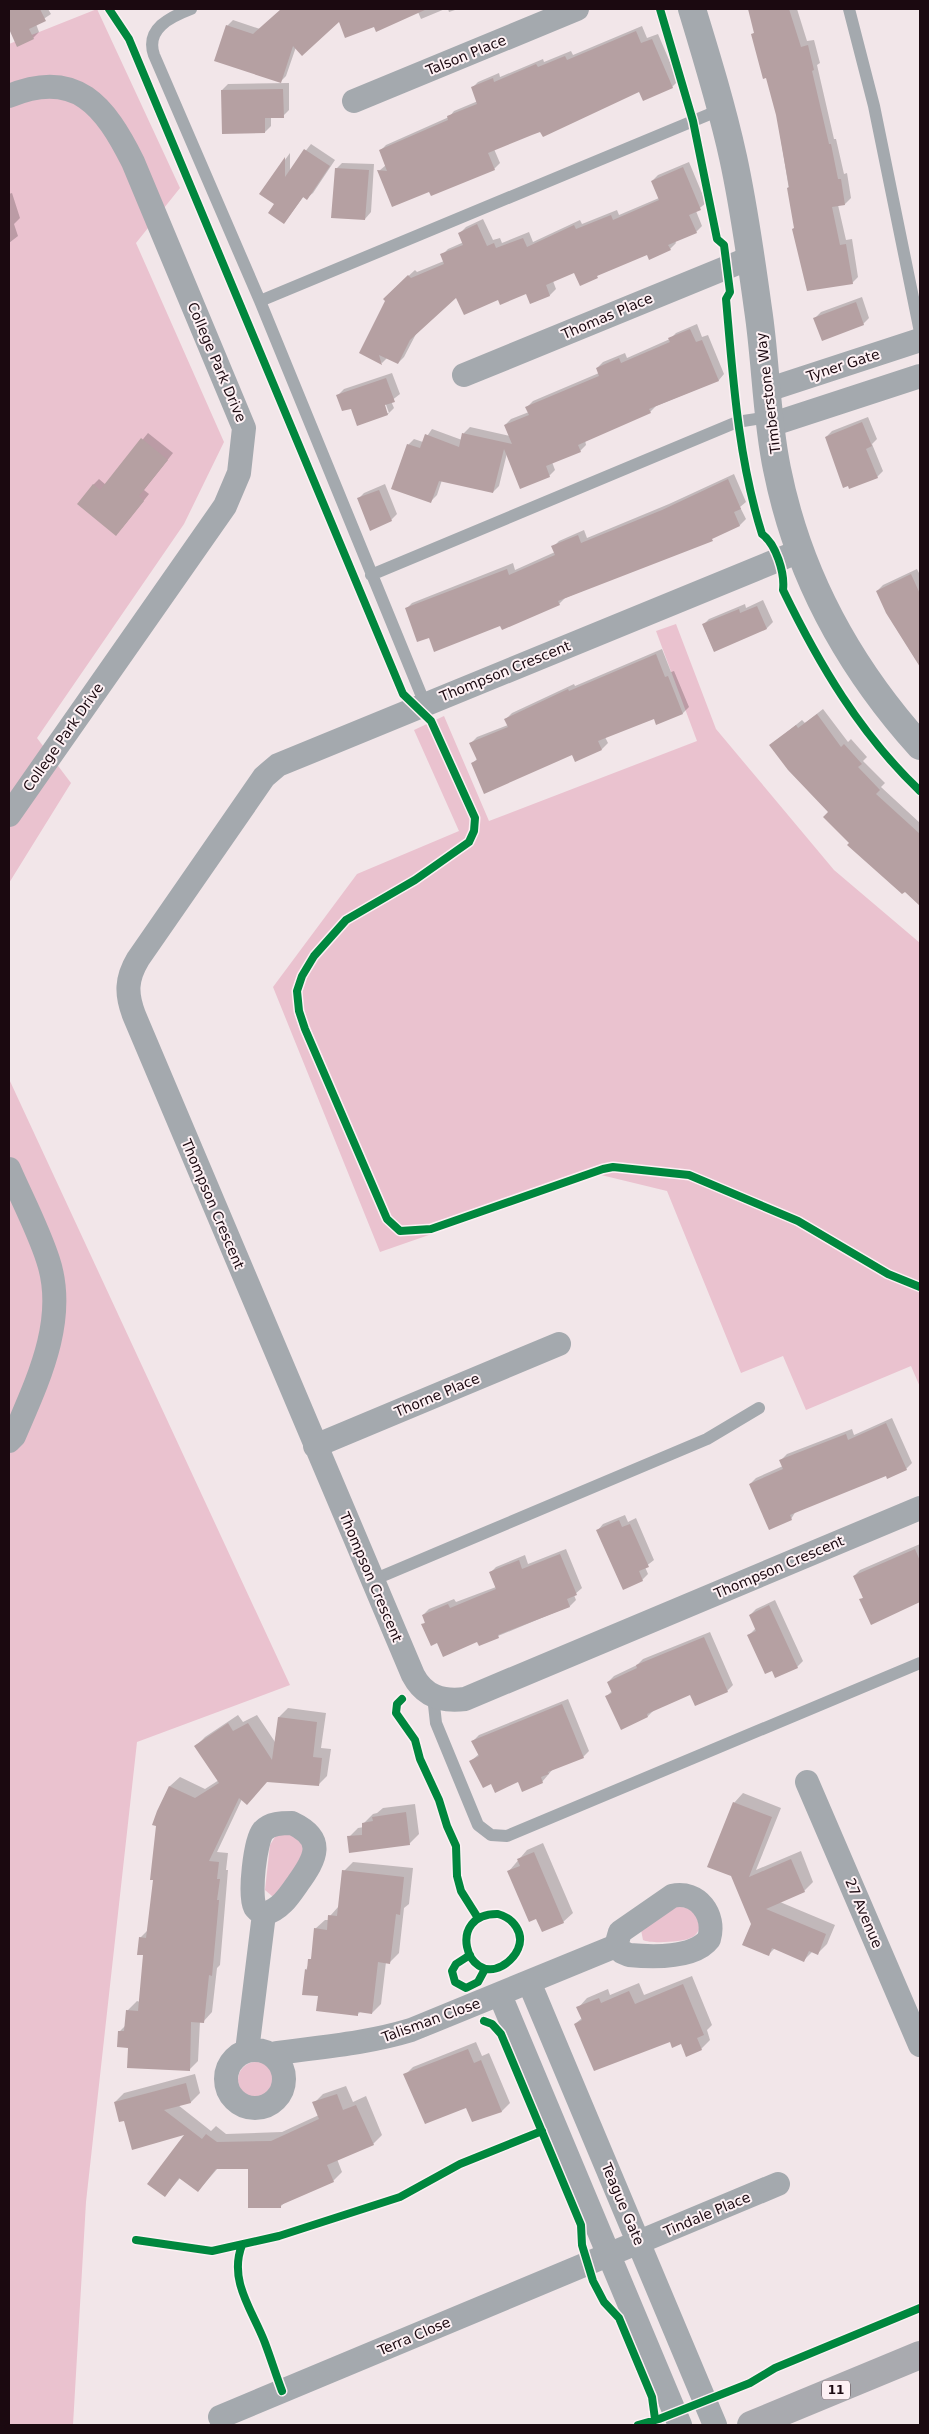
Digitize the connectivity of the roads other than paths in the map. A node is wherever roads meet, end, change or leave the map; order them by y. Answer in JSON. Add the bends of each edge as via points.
{"nodes":[{"id":1,"x":191,"y":9,"type":"edge"},
{"id":2,"x":577,"y":9,"type":"edge"},
{"id":3,"x":692,"y":9,"type":"edge"},
{"id":4,"x":849,"y":9,"type":"edge"},
{"id":5,"x":9,"y":96,"type":"edge"},
{"id":6,"x":354,"y":101,"type":"dead end"},
{"id":7,"x":722,"y":109,"type":"junction"},
{"id":8,"x":750,"y":258,"type":"junction"},
{"id":9,"x":260,"y":300,"type":"junction"},
{"id":10,"x":920,"y":332,"type":"edge"},
{"id":11,"x":920,"y":340,"type":"edge"},
{"id":12,"x":464,"y":375,"type":"dead end"},
{"id":13,"x":920,"y":376,"type":"edge"},
{"id":14,"x":767,"y":390,"type":"junction"},
{"id":15,"x":769,"y":421,"type":"junction"},
{"id":16,"x":800,"y":551,"type":"junction"},
{"id":17,"x":371,"y":574,"type":"junction"},
{"id":18,"x":425,"y":704,"type":"junction"},
{"id":19,"x":920,"y":746,"type":"edge"},
{"id":20,"x":9,"y":815,"type":"edge"},
{"id":21,"x":9,"y":1169,"type":"edge"},
{"id":22,"x":559,"y":1344,"type":"dead end"},
{"id":23,"x":758,"y":1408,"type":"dead end"},
{"id":24,"x":9,"y":1441,"type":"edge"},
{"id":25,"x":316,"y":1446,"type":"junction"},
{"id":26,"x":920,"y":1508,"type":"edge"},
{"id":27,"x":373,"y":1580,"type":"junction"},
{"id":28,"x":920,"y":1663,"type":"edge"},
{"id":29,"x":432,"y":1696,"type":"junction"},
{"id":30,"x":807,"y":1782,"type":"dead end"},
{"id":31,"x":264,"y":1914,"type":"dead end"},
{"id":32,"x":616,"y":1946,"type":"dead end"},
{"id":33,"x":529,"y":1982,"type":"junction"},
{"id":34,"x":500,"y":1995,"type":"junction"},
{"id":35,"x":920,"y":2045,"type":"edge"},
{"id":36,"x":247,"y":2051,"type":"junction"},
{"id":37,"x":271,"y":2054,"type":"junction"},
{"id":38,"x":778,"y":2184,"type":"dead end"},
{"id":39,"x":639,"y":2242,"type":"junction"},
{"id":40,"x":609,"y":2254,"type":"junction"},
{"id":41,"x":920,"y":2355,"type":"edge"},
{"id":42,"x":220,"y":2417,"type":"dead end"},
{"id":43,"x":680,"y":2425,"type":"edge"},
{"id":44,"x":715,"y":2425,"type":"edge"},
{"id":45,"x":751,"y":2425,"type":"edge"}],
"edges":[{"from":1,"to":9,"type":"lane","via":[[159,27],[150,46]]},
{"from":2,"to":6,"type":"street","name":"Talson Place"},
{"from":3,"to":7,"type":"street","name":"Timberstone Way"},
{"from":4,"to":10,"type":"lane","via":[[874,106]]},
{"from":5,"to":20,"type":"street","name":"College Park Drive","via":[[25,89],[62,86],[94,101],[104,113],[133,162],[244,428],[239,473],[225,506]]},
{"from":7,"to":8,"type":"street","name":"Timberstone Way"},
{"from":7,"to":9,"type":"lane"},
{"from":8,"to":12,"type":"street","name":"Thomas Place"},
{"from":8,"to":14,"type":"street","name":"Timberstone Way"},
{"from":9,"to":17,"type":"lane"},
{"from":11,"to":14,"type":"street","name":"Tyner Gate"},
{"from":13,"to":15,"type":"street"},
{"from":14,"to":15,"type":"street","name":"Timberstone Way"},
{"from":15,"to":16,"type":"street","name":"Timberstone Way","via":[[788,515]]},
{"from":15,"to":17,"type":"lane","via":[[738,422]]},
{"from":16,"to":18,"type":"street","name":"Thompson Crescent"},
{"from":16,"to":19,"type":"street","name":"Timberstone Way","via":[[843,642],[892,715]]},
{"from":17,"to":18,"type":"lane"},
{"from":18,"to":25,"type":"street","name":"Thompson Crescent","via":[[278,765],[264,777],[132,968],[127,988],[134,1015]]},
{"from":21,"to":24,"type":"street","via":[[48,1260],[54,1293],[44,1365]]},
{"from":22,"to":25,"type":"street","name":"Thorne Place"},
{"from":23,"to":27,"type":"lane","via":[[708,1439]]},
{"from":25,"to":27,"type":"street","name":"Thompson Crescent"},
{"from":26,"to":29,"type":"street","name":"Thompson Crescent","via":[[465,1699]]},
{"from":27,"to":29,"type":"street","name":"Thompson Crescent","via":[[413,1675],[424,1691]]},
{"from":28,"to":29,"type":"lane","via":[[507,1836],[491,1835],[478,1825],[436,1723]]},
{"from":30,"to":35,"type":"street","name":"27 Avenue"},
{"from":31,"to":36,"type":"street"},
{"from":32,"to":33,"type":"street","name":"Talisman Close"},
{"from":33,"to":34,"type":"street","name":"Talisman Close"},
{"from":33,"to":39,"type":"street","name":"Teague Gate"},
{"from":34,"to":37,"type":"street","name":"Talisman Close","via":[[381,2039]]},
{"from":34,"to":40,"type":"street"},
{"from":36,"to":37,"type":"street","via":[[263,2050]]},
{"from":36,"to":37,"type":"street","via":[[231,2062],[226,2080],[233,2098],[251,2108],[270,2104],[282,2089],[283,2070]]},
{"from":38,"to":39,"type":"street","name":"Tindale Place"},
{"from":39,"to":40,"type":"street","name":"Tindale Place"},
{"from":39,"to":44,"type":"street","name":"Teague Gate"},
{"from":40,"to":42,"type":"street","name":"Terra Close"},
{"from":40,"to":43,"type":"street"},
{"from":41,"to":45,"type":"main road","number":"11"}]}
